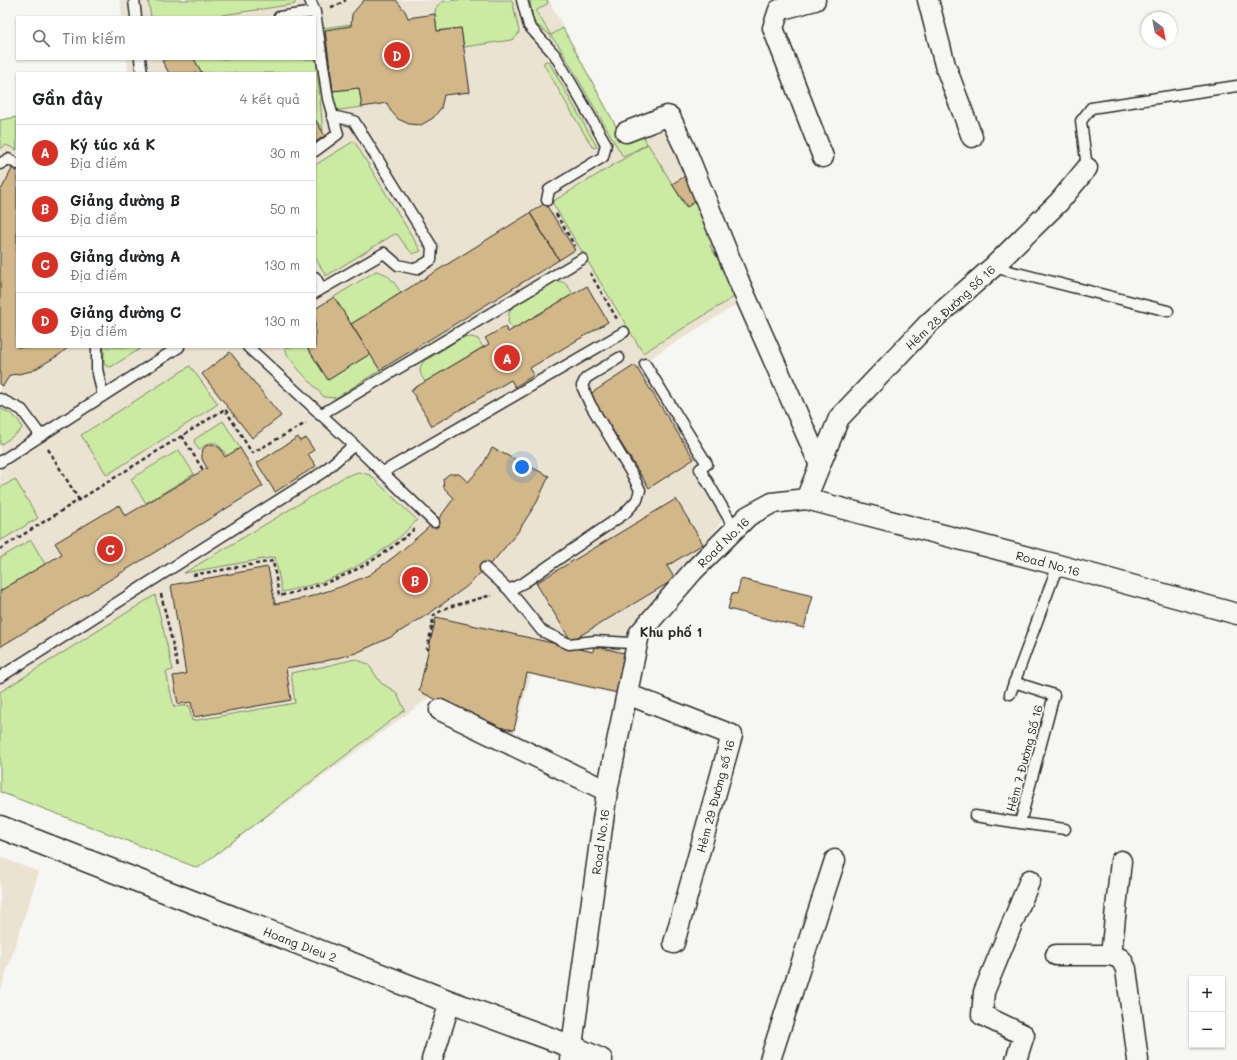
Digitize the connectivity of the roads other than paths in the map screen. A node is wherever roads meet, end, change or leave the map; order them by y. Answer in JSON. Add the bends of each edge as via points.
{"nodes":[{"id":1,"x":134,"y":0,"type":"edge"},
{"id":2,"x":310,"y":0,"type":"edge"},
{"id":3,"x":522,"y":0,"type":"edge"},
{"id":4,"x":815,"y":0,"type":"edge"},
{"id":5,"x":928,"y":0,"type":"edge"},
{"id":6,"x":315,"y":12,"type":"junction"},
{"id":7,"x":136,"y":16,"type":"edge"},
{"id":8,"x":286,"y":16,"type":"edge"},
{"id":9,"x":316,"y":16,"type":"edge"},
{"id":10,"x":316,"y":19,"type":"edge"},
{"id":11,"x":140,"y":60,"type":"edge"},
{"id":12,"x":142,"y":72,"type":"edge"},
{"id":13,"x":1237,"y":86,"type":"edge"},
{"id":14,"x":332,"y":116,"type":"junction"},
{"id":15,"x":626,"y":132,"type":"dead end"},
{"id":16,"x":972,"y":137,"type":"dead end"},
{"id":17,"x":316,"y":150,"type":"edge"},
{"id":18,"x":823,"y":157,"type":"dead end"},
{"id":19,"x":16,"y":163,"type":"edge"},
{"id":20,"x":0,"y":164,"type":"edge"},
{"id":21,"x":1087,"y":168,"type":"joint"},
{"id":22,"x":547,"y":200,"type":"road end"},
{"id":23,"x":582,"y":259,"type":"road end"},
{"id":24,"x":993,"y":267,"type":"junction"},
{"id":25,"x":316,"y":280,"type":"edge"},
{"id":26,"x":319,"y":291,"type":"edge"},
{"id":27,"x":1168,"y":311,"type":"dead end"},
{"id":28,"x":624,"y":332,"type":"road end"},
{"id":29,"x":97,"y":348,"type":"edge"},
{"id":30,"x":176,"y":348,"type":"edge"},
{"id":31,"x":249,"y":348,"type":"edge"},
{"id":32,"x":619,"y":358,"type":"dead end"},
{"id":33,"x":645,"y":364,"type":"dead end"},
{"id":34,"x":103,"y":396,"type":"junction"},
{"id":35,"x":0,"y":399,"type":"edge"},
{"id":36,"x":320,"y":415,"type":"junction"},
{"id":37,"x":41,"y":436,"type":"junction"},
{"id":38,"x":354,"y":445,"type":"junction"},
{"id":39,"x":0,"y":462,"type":"edge"},
{"id":40,"x":820,"y":465,"type":"junction"},
{"id":41,"x":383,"y":472,"type":"junction"},
{"id":42,"x":806,"y":499,"type":"junction"},
{"id":43,"x":431,"y":519,"type":"road end"},
{"id":44,"x":735,"y":529,"type":"junction"},
{"id":45,"x":1058,"y":566,"type":"junction"},
{"id":46,"x":485,"y":568,"type":"dead end"},
{"id":47,"x":509,"y":590,"type":"junction"},
{"id":48,"x":1237,"y":614,"type":"edge"},
{"id":49,"x":639,"y":634,"type":"junction"},
{"id":50,"x":0,"y":677,"type":"edge"},
{"id":51,"x":1014,"y":682,"type":"junction"},
{"id":52,"x":627,"y":694,"type":"junction"},
{"id":53,"x":1010,"y":694,"type":"dead end"},
{"id":54,"x":440,"y":710,"type":"dead end"},
{"id":55,"x":607,"y":791,"type":"junction"},
{"id":56,"x":975,"y":816,"type":"dead end"},
{"id":57,"x":1020,"y":823,"type":"junction"},
{"id":58,"x":0,"y":827,"type":"edge"},
{"id":59,"x":1066,"y":829,"type":"dead end"},
{"id":60,"x":835,"y":860,"type":"dead end"},
{"id":61,"x":1121,"y":861,"type":"dead end"},
{"id":62,"x":1030,"y":880,"type":"dead end"},
{"id":63,"x":674,"y":943,"type":"dead end"},
{"id":64,"x":1056,"y":955,"type":"dead end"},
{"id":65,"x":1111,"y":955,"type":"junction"},
{"id":66,"x":450,"y":1002,"type":"junction"},
{"id":67,"x":572,"y":1054,"type":"edge"},
{"id":68,"x":432,"y":1060,"type":"edge"},
{"id":69,"x":601,"y":1060,"type":"edge"},
{"id":70,"x":770,"y":1060,"type":"edge"},
{"id":71,"x":1016,"y":1060,"type":"edge"},
{"id":72,"x":1138,"y":1060,"type":"edge"}],
"edges":[{"from":1,"to":7,"type":"lane"},
{"from":2,"to":6,"type":"lane"},
{"from":3,"to":22,"type":"lane","via":[[529,26],[555,55],[606,144],[603,157],[549,190]]},
{"from":4,"to":18,"type":"street","via":[[779,10],[773,28]]},
{"from":5,"to":16,"type":"street","via":[[946,64]]},
{"from":6,"to":8,"type":"lane"},
{"from":6,"to":9,"type":"lane"},
{"from":10,"to":14,"type":"lane"},
{"from":11,"to":12,"type":"lane"},
{"from":13,"to":21,"type":"lane","via":[[1091,108],[1081,121]]},
{"from":14,"to":17,"type":"lane","via":[[338,134]]},
{"from":14,"to":26,"type":"lane","via":[[354,121],[432,247],[431,260],[416,269],[398,265],[384,253]]},
{"from":15,"to":40,"type":"street","via":[[670,117]]},
{"from":19,"to":20,"type":"lane","via":[[8,159]]},
{"from":21,"to":24,"type":"street","name":"Hẻm 28 Đường Số 16","via":[[1059,202]]},
{"from":23,"to":36,"type":"lane"},
{"from":24,"to":27,"type":"lane"},
{"from":24,"to":40,"type":"street","name":"Hẻm 28 Đường Số 16","via":[[930,322],[839,418]]},
{"from":25,"to":26,"type":"lane"},
{"from":28,"to":41,"type":"lane"},
{"from":29,"to":34,"type":"lane","via":[[97,369]]},
{"from":30,"to":34,"type":"lane"},
{"from":31,"to":36,"type":"lane"},
{"from":32,"to":47,"type":"lane","via":[[586,378],[582,386],[640,490],[637,500],[624,514],[525,582]]},
{"from":33,"to":44,"type":"lane","via":[[707,464],[700,469]]},
{"from":34,"to":37,"type":"lane"},
{"from":35,"to":37,"type":"lane","via":[[22,410]]},
{"from":36,"to":38,"type":"lane"},
{"from":37,"to":39,"type":"lane"},
{"from":38,"to":41,"type":"lane"},
{"from":38,"to":50,"type":"lane","via":[[324,472]]},
{"from":40,"to":42,"type":"street","name":"Hẻm 28 Đường Số 16"},
{"from":41,"to":43,"type":"lane"},
{"from":42,"to":44,"type":"street","name":"Road No.16","via":[[772,503],[748,516]]},
{"from":42,"to":45,"type":"street","name":"Road No.16"},
{"from":44,"to":49,"type":"street","name":"Road No.16","via":[[693,571]]},
{"from":45,"to":48,"type":"street","name":"Road No.16"},
{"from":45,"to":51,"type":"lane"},
{"from":46,"to":47,"type":"lane"},
{"from":47,"to":49,"type":"lane","via":[[542,631],[568,644],[595,641],[631,643]]},
{"from":49,"to":52,"type":"street","name":"Road No.16"},
{"from":51,"to":53,"type":"lane"},
{"from":51,"to":57,"type":"lane","name":"Hẻm 7 Đường Số 16","via":[[1054,695]]},
{"from":52,"to":55,"type":"street","name":"Road No.16"},
{"from":52,"to":63,"type":"street","name":"Hẻm 29 Đường số 16","via":[[732,735]]},
{"from":54,"to":55,"type":"street"},
{"from":55,"to":67,"type":"street","name":"Road No.16"},
{"from":56,"to":57,"type":"lane","name":"Hẻm 7 Đường Số 16"},
{"from":57,"to":59,"type":"lane","name":"Hẻm 7 Đường Số 16"},
{"from":58,"to":66,"type":"street","name":"Hoang Dieu 2"},
{"from":60,"to":70,"type":"street"},
{"from":61,"to":65,"type":"street"},
{"from":62,"to":71,"type":"street","via":[[984,992],[982,1015],[1024,1035]]},
{"from":64,"to":65,"type":"street"},
{"from":65,"to":72,"type":"street","via":[[1121,959],[1126,969]]},
{"from":66,"to":67,"type":"street","name":"Hoang Dieu 2"},
{"from":66,"to":68,"type":"street"},
{"from":67,"to":69,"type":"street","name":"Hoang Dieu 2"}]}
